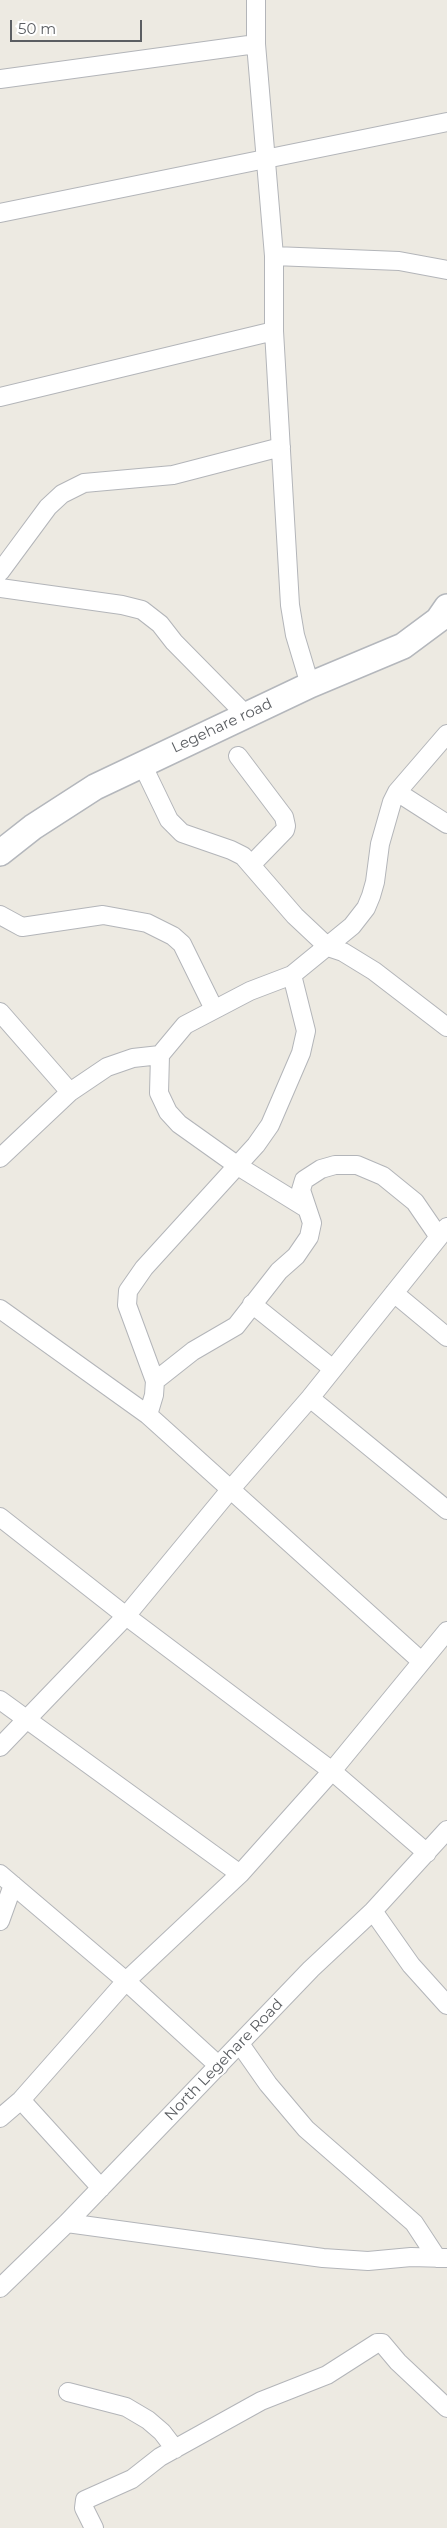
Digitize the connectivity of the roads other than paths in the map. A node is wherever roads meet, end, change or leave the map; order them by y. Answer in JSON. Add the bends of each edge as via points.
{"nodes":[{"id":1,"x":256,"y":0,"type":"edge"},
{"id":2,"x":256,"y":44,"type":"junction"},
{"id":3,"x":0,"y":78,"type":"edge"},
{"id":4,"x":447,"y":122,"type":"edge"},
{"id":5,"x":265,"y":160,"type":"junction"},
{"id":6,"x":0,"y":213,"type":"edge"},
{"id":7,"x":274,"y":256,"type":"junction"},
{"id":8,"x":447,"y":270,"type":"edge"},
{"id":9,"x":274,"y":332,"type":"junction"},
{"id":10,"x":0,"y":397,"type":"edge"},
{"id":11,"x":281,"y":447,"type":"junction"},
{"id":12,"x":0,"y":572,"type":"edge"},
{"id":13,"x":0,"y":588,"type":"edge"},
{"id":14,"x":447,"y":607,"type":"edge"},
{"id":15,"x":310,"y":685,"type":"junction"},
{"id":16,"x":246,"y":715,"type":"junction"},
{"id":17,"x":447,"y":734,"type":"edge"},
{"id":18,"x":238,"y":756,"type":"dead end"},
{"id":19,"x":142,"y":764,"type":"junction"},
{"id":20,"x":397,"y":792,"type":"junction"},
{"id":21,"x":447,"y":824,"type":"edge"},
{"id":22,"x":0,"y":853,"type":"edge"},
{"id":23,"x":252,"y":864,"type":"junction"},
{"id":24,"x":0,"y":915,"type":"edge"},
{"id":25,"x":328,"y":946,"type":"junction"},
{"id":26,"x":292,"y":975,"type":"junction"},
{"id":27,"x":214,"y":1009,"type":"junction"},
{"id":28,"x":0,"y":1012,"type":"edge"},
{"id":29,"x":447,"y":1026,"type":"edge"},
{"id":30,"x":160,"y":1054,"type":"junction"},
{"id":31,"x":70,"y":1092,"type":"junction"},
{"id":32,"x":0,"y":1158,"type":"edge"},
{"id":33,"x":238,"y":1166,"type":"junction"},
{"id":34,"x":306,"y":1208,"type":"junction"},
{"id":35,"x":443,"y":1232,"type":"edge"},
{"id":36,"x":394,"y":1293,"type":"junction"},
{"id":37,"x":252,"y":1304,"type":"junction"},
{"id":38,"x":4,"y":1315,"type":"edge"},
{"id":39,"x":447,"y":1337,"type":"edge"},
{"id":40,"x":333,"y":1369,"type":"junction"},
{"id":41,"x":155,"y":1380,"type":"junction"},
{"id":42,"x":310,"y":1398,"type":"junction"},
{"id":43,"x":148,"y":1415,"type":"junction"},
{"id":44,"x":230,"y":1490,"type":"junction"},
{"id":45,"x":447,"y":1510,"type":"edge"},
{"id":46,"x":3,"y":1524,"type":"edge"},
{"id":47,"x":126,"y":1616,"type":"junction"},
{"id":48,"x":447,"y":1631,"type":"edge"},
{"id":49,"x":421,"y":1661,"type":"junction"},
{"id":50,"x":0,"y":1700,"type":"edge"},
{"id":51,"x":27,"y":1718,"type":"junction"},
{"id":52,"x":0,"y":1747,"type":"edge"},
{"id":53,"x":332,"y":1771,"type":"junction"},
{"id":54,"x":447,"y":1830,"type":"edge"},
{"id":55,"x":426,"y":1853,"type":"junction"},
{"id":56,"x":240,"y":1874,"type":"junction"},
{"id":57,"x":6,"y":1880,"type":"edge"},
{"id":58,"x":373,"y":1911,"type":"junction"},
{"id":59,"x":0,"y":1922,"type":"edge"},
{"id":60,"x":126,"y":1981,"type":"junction"},
{"id":61,"x":447,"y":2005,"type":"edge"},
{"id":62,"x":240,"y":2044,"type":"junction"},
{"id":63,"x":219,"y":2066,"type":"junction"},
{"id":64,"x":21,"y":2100,"type":"junction"},
{"id":65,"x":0,"y":2118,"type":"edge"},
{"id":66,"x":101,"y":2188,"type":"junction"},
{"id":67,"x":68,"y":2223,"type":"junction"},
{"id":68,"x":442,"y":2258,"type":"edge"},
{"id":69,"x":0,"y":2288,"type":"edge"},
{"id":70,"x":68,"y":2392,"type":"dead end"},
{"id":71,"x":447,"y":2408,"type":"edge"},
{"id":72,"x":175,"y":2449,"type":"junction"},
{"id":73,"x":94,"y":2528,"type":"edge"}],
"edges":[{"from":1,"to":2,"type":"street"},
{"from":2,"to":3,"type":"street"},
{"from":2,"to":5,"type":"street"},
{"from":4,"to":5,"type":"street"},
{"from":5,"to":6,"type":"street"},
{"from":5,"to":7,"type":"street"},
{"from":7,"to":8,"type":"street","via":[[399,261]]},
{"from":7,"to":9,"type":"street"},
{"from":9,"to":10,"type":"street"},
{"from":9,"to":11,"type":"street"},
{"from":11,"to":12,"type":"street","via":[[173,475],[84,483],[62,494],[48,507]]},
{"from":11,"to":15,"type":"street","via":[[290,605]]},
{"from":13,"to":16,"type":"street","via":[[142,610],[160,624]]},
{"from":14,"to":15,"type":"main road","name":"Legehare road","via":[[438,620],[403,646]]},
{"from":15,"to":16,"type":"main road","name":"Legehare road"},
{"from":16,"to":19,"type":"main road","name":"Legehare road"},
{"from":17,"to":20,"type":"street"},
{"from":18,"to":23,"type":"street","via":[[284,817],[286,826],[286,830]]},
{"from":19,"to":22,"type":"main road","name":"Legehare road","via":[[95,786],[32,827]]},
{"from":19,"to":23,"type":"street","via":[[168,820],[182,833],[231,850]]},
{"from":20,"to":21,"type":"street"},
{"from":20,"to":25,"type":"street","via":[[386,821],[375,882],[366,908],[352,926]]},
{"from":23,"to":25,"type":"street","via":[[295,916]]},
{"from":24,"to":27,"type":"street","via":[[22,927],[103,915],[147,923],[182,944]]},
{"from":25,"to":26,"type":"street"},
{"from":25,"to":29,"type":"street","via":[[374,971]]},
{"from":26,"to":27,"type":"street"},
{"from":26,"to":33,"type":"street","via":[[306,1031],[301,1053],[270,1125]]},
{"from":27,"to":30,"type":"street","via":[[185,1025]]},
{"from":28,"to":31,"type":"street"},
{"from":30,"to":31,"type":"street","via":[[133,1058],[107,1067]]},
{"from":30,"to":33,"type":"street","via":[[159,1093],[168,1112],[179,1124]]},
{"from":31,"to":32,"type":"street"},
{"from":33,"to":34,"type":"street"},
{"from":33,"to":41,"type":"street","via":[[144,1268],[128,1291],[127,1305]]},
{"from":34,"to":35,"type":"street","via":[[301,1190],[304,1180],[321,1169],[356,1165],[383,1176],[415,1202]]},
{"from":34,"to":37,"type":"street","via":[[312,1223],[309,1237]]},
{"from":35,"to":36,"type":"street"},
{"from":36,"to":39,"type":"street"},
{"from":36,"to":40,"type":"street"},
{"from":37,"to":40,"type":"street"},
{"from":37,"to":41,"type":"street","via":[[236,1326],[193,1351]]},
{"from":38,"to":43,"type":"street"},
{"from":40,"to":42,"type":"street"},
{"from":41,"to":43,"type":"street"},
{"from":42,"to":44,"type":"street"},
{"from":42,"to":45,"type":"street"},
{"from":43,"to":44,"type":"street"},
{"from":44,"to":47,"type":"street"},
{"from":44,"to":49,"type":"street"},
{"from":46,"to":47,"type":"street"},
{"from":47,"to":51,"type":"street"},
{"from":47,"to":53,"type":"street"},
{"from":48,"to":49,"type":"street"},
{"from":49,"to":53,"type":"street"},
{"from":50,"to":51,"type":"street"},
{"from":51,"to":52,"type":"street"},
{"from":51,"to":56,"type":"street"},
{"from":53,"to":55,"type":"street"},
{"from":53,"to":56,"type":"street"},
{"from":54,"to":55,"type":"street","name":"North Legehare Road"},
{"from":55,"to":58,"type":"street","name":"North Legehare Road"},
{"from":56,"to":60,"type":"street"},
{"from":57,"to":59,"type":"street"},
{"from":57,"to":60,"type":"street"},
{"from":58,"to":61,"type":"street","via":[[411,1965]]},
{"from":58,"to":62,"type":"street","name":"North Legehare Road","via":[[311,1969]]},
{"from":60,"to":63,"type":"street"},
{"from":60,"to":64,"type":"street"},
{"from":62,"to":63,"type":"street","name":"North Legehare Road"},
{"from":62,"to":68,"type":"street","via":[[306,2129],[414,2223]]},
{"from":63,"to":66,"type":"street","name":"North Legehare Road"},
{"from":64,"to":65,"type":"street"},
{"from":64,"to":66,"type":"street"},
{"from":66,"to":67,"type":"street","name":"North Legehare Road"},
{"from":67,"to":68,"type":"street","via":[[323,2258],[368,2261]]},
{"from":67,"to":69,"type":"street","name":"North Legehare Road"},
{"from":70,"to":72,"type":"street","via":[[126,2407],[162,2432]]},
{"from":71,"to":72,"type":"street","via":[[382,2343],[378,2343],[327,2376],[261,2401]]},
{"from":72,"to":73,"type":"street","via":[[132,2479],[85,2500],[84,2508]]}]}
